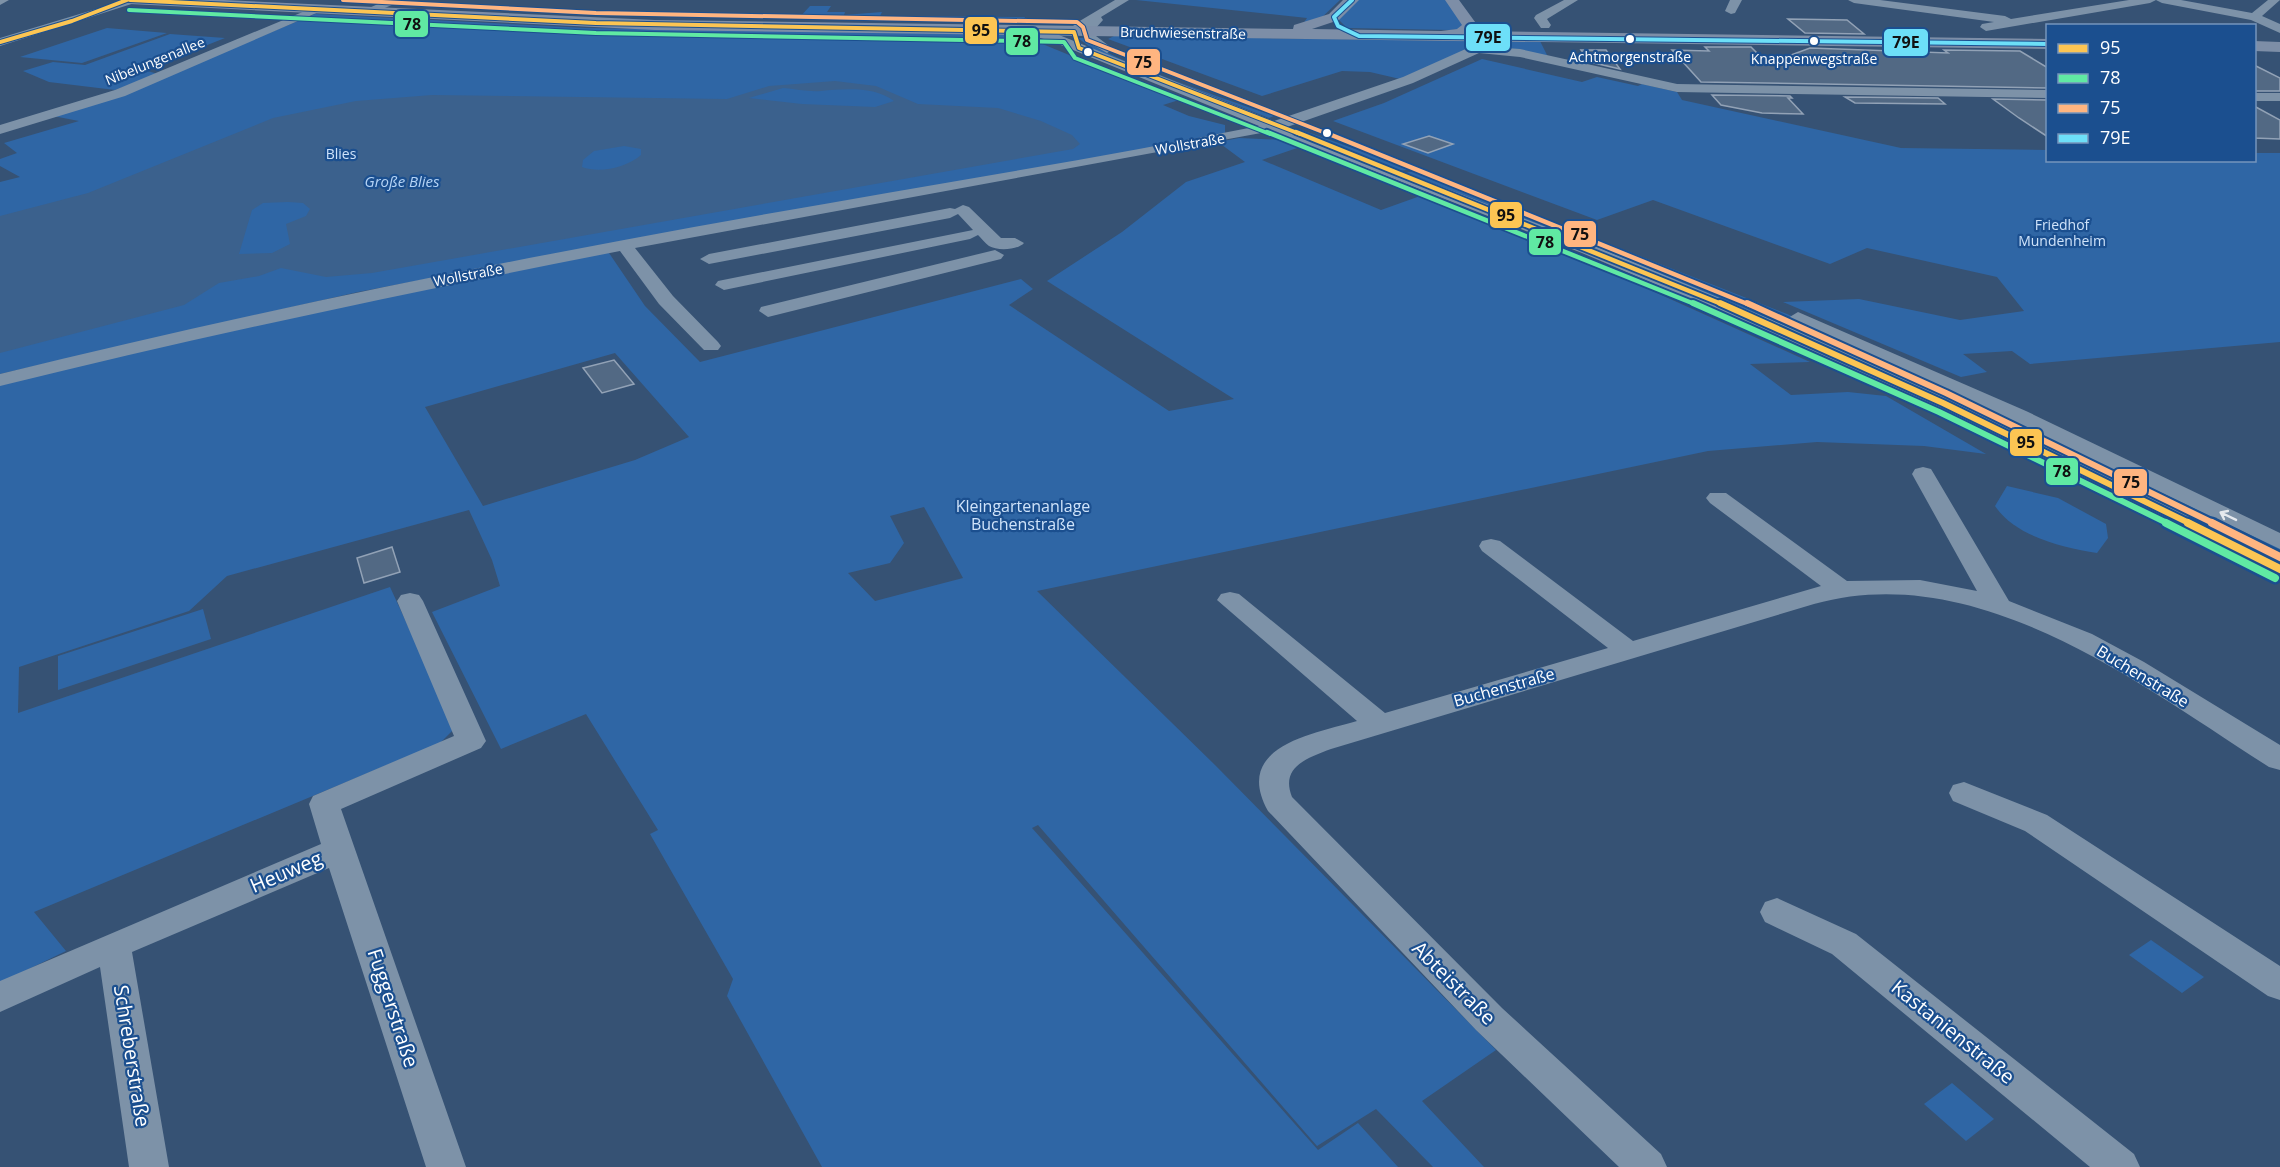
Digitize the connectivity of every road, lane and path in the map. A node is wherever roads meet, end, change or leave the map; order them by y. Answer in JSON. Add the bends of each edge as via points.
{"nodes":[{"id":1,"x":128,"y":0,"type":"edge"},
{"id":2,"x":138,"y":0,"type":"edge"},
{"id":3,"x":271,"y":0,"type":"edge"},
{"id":4,"x":398,"y":0,"type":"edge"},
{"id":5,"x":1123,"y":0,"type":"edge"},
{"id":6,"x":1352,"y":0,"type":"edge"},
{"id":7,"x":1452,"y":0,"type":"edge"},
{"id":8,"x":1572,"y":0,"type":"edge"},
{"id":9,"x":1854,"y":0,"type":"edge"},
{"id":10,"x":1962,"y":0,"type":"edge"},
{"id":11,"x":2150,"y":0,"type":"edge"},
{"id":12,"x":2162,"y":0,"type":"edge"},
{"id":13,"x":2275,"y":0,"type":"edge"},
{"id":14,"x":170,"y":2,"type":"junction"},
{"id":15,"x":376,"y":7,"type":"edge"},
{"id":16,"x":94,"y":9,"type":"edge"},
{"id":17,"x":317,"y":9,"type":"junction"},
{"id":18,"x":1968,"y":15,"type":"junction"},
{"id":19,"x":1466,"y":17,"type":"junction"},
{"id":20,"x":2254,"y":17,"type":"junction"},
{"id":21,"x":1334,"y":18,"type":"junction"},
{"id":22,"x":2014,"y":22,"type":"junction"},
{"id":23,"x":1545,"y":25,"type":"dead end"},
{"id":24,"x":1986,"y":27,"type":"junction"},
{"id":25,"x":1084,"y":28,"type":"junction"},
{"id":26,"x":2280,"y":28,"type":"edge"},
{"id":27,"x":1029,"y":31,"type":"junction"},
{"id":28,"x":1288,"y":31,"type":"junction"},
{"id":29,"x":1353,"y":33,"type":"junction"},
{"id":30,"x":1461,"y":33,"type":"junction"},
{"id":31,"x":1528,"y":34,"type":"junction"},
{"id":32,"x":1424,"y":36,"type":"junction"},
{"id":33,"x":1589,"y":37,"type":"junction"},
{"id":34,"x":1494,"y":38,"type":"junction"},
{"id":35,"x":0,"y":42,"type":"edge"},
{"id":36,"x":2013,"y":43,"type":"junction"},
{"id":37,"x":2046,"y":44,"type":"edge"},
{"id":38,"x":2256,"y":46,"type":"edge"},
{"id":39,"x":2279,"y":46,"type":"edge"},
{"id":40,"x":1080,"y":48,"type":"junction"},
{"id":41,"x":1479,"y":49,"type":"junction"},
{"id":42,"x":2046,"y":94,"type":"edge"},
{"id":43,"x":2256,"y":97,"type":"edge"},
{"id":44,"x":2280,"y":97,"type":"edge"},
{"id":45,"x":1242,"y":112,"type":"junction"},
{"id":46,"x":1293,"y":121,"type":"junction"},
{"id":47,"x":1277,"y":126,"type":"junction"},
{"id":48,"x":0,"y":130,"type":"edge"},
{"id":49,"x":1236,"y":135,"type":"junction"},
{"id":50,"x":1315,"y":141,"type":"junction"},
{"id":51,"x":1419,"y":168,"type":"junction"},
{"id":52,"x":1400,"y":175,"type":"junction"},
{"id":53,"x":940,"y":187,"type":"junction"},
{"id":54,"x":813,"y":210,"type":"junction"},
{"id":55,"x":950,"y":213,"type":"dead end"},
{"id":56,"x":970,"y":234,"type":"dead end"},
{"id":57,"x":835,"y":235,"type":"junction"},
{"id":58,"x":1015,"y":243,"type":"dead end"},
{"id":59,"x":624,"y":244,"type":"junction"},
{"id":60,"x":995,"y":255,"type":"dead end"},
{"id":61,"x":855,"y":257,"type":"junction"},
{"id":62,"x":709,"y":259,"type":"dead end"},
{"id":63,"x":879,"y":284,"type":"junction"},
{"id":64,"x":724,"y":285,"type":"dead end"},
{"id":65,"x":768,"y":311,"type":"dead end"},
{"id":66,"x":1787,"y":314,"type":"junction"},
{"id":67,"x":1766,"y":323,"type":"junction"},
{"id":68,"x":711,"y":346,"type":"dead end"},
{"id":69,"x":0,"y":380,"type":"edge"},
{"id":70,"x":1923,"y":474,"type":"dead end"},
{"id":71,"x":1718,"y":498,"type":"dead end"},
{"id":72,"x":2280,"y":542,"type":"edge"},
{"id":73,"x":1491,"y":546,"type":"dead end"},
{"id":74,"x":2280,"y":569,"type":"edge"},
{"id":75,"x":1843,"y":590,"type":"junction"},
{"id":76,"x":1230,"y":600,"type":"dead end"},
{"id":77,"x":410,"y":601,"type":"dead end"},
{"id":78,"x":1999,"y":606,"type":"junction"},
{"id":79,"x":1628,"y":650,"type":"junction"},
{"id":80,"x":1379,"y":724,"type":"junction"},
{"id":81,"x":2280,"y":759,"type":"edge"},
{"id":82,"x":1273,"y":789,"type":"joint"},
{"id":83,"x":1964,"y":793,"type":"dead end"},
{"id":84,"x":340,"y":849,"type":"junction"},
{"id":85,"x":1777,"y":912,"type":"dead end"},
{"id":86,"x":114,"y":945,"type":"junction"},
{"id":87,"x":2280,"y":985,"type":"edge"},
{"id":88,"x":0,"y":998,"type":"edge"},
{"id":89,"x":149,"y":1167,"type":"edge"},
{"id":90,"x":446,"y":1167,"type":"edge"},
{"id":91,"x":1647,"y":1167,"type":"edge"},
{"id":92,"x":2120,"y":1167,"type":"edge"}],
"edges":[{"from":1,"to":2,"type":"main road","name":"Bruchwiesenstraße"},
{"from":1,"to":16,"type":"street"},
{"from":2,"to":14,"type":"main road","name":"Bruchwiesenstraße"},
{"from":2,"to":16,"type":"street"},
{"from":3,"to":15,"type":"main road","name":"Bruchwiesenstraße"},
{"from":4,"to":15,"type":"street"},
{"from":5,"to":25,"type":"street"},
{"from":6,"to":21,"type":"main road"},
{"from":7,"to":19,"type":"main road"},
{"from":8,"to":23,"type":"street","via":[[1540,18]]},
{"from":9,"to":18,"type":"street"},
{"from":10,"to":18,"type":"street"},
{"from":11,"to":22,"type":"street"},
{"from":12,"to":20,"type":"street"},
{"from":13,"to":20,"type":"street"},
{"from":14,"to":16,"type":"street"},
{"from":14,"to":17,"type":"main road","name":"Bruchwiesenstraße"},
{"from":15,"to":17,"type":"main road","name":"Bruchwiesenstraße"},
{"from":15,"to":25,"type":"main road","name":"Bruchwiesenstraße","via":[[629,22]]},
{"from":15,"to":27,"type":"main road","name":"Bruchwiesenstraße","via":[[643,25]]},
{"from":16,"to":35,"type":"street","via":[[72,21]]},
{"from":17,"to":48,"type":"street","name":"Nibelungenallee","via":[[120,93]]},
{"from":18,"to":22,"type":"street"},
{"from":18,"to":24,"type":"street"},
{"from":19,"to":30,"type":"main road","via":[[1470,29]]},
{"from":19,"to":31,"type":"main road","via":[[1491,28]]},
{"from":20,"to":26,"type":"street"},
{"from":21,"to":28,"type":"main road"},
{"from":21,"to":29,"type":"main road","via":[[1338,26]]},
{"from":22,"to":24,"type":"street"},
{"from":24,"to":36,"type":"street"},
{"from":25,"to":27,"type":"main road","name":"Bruchwiesenstraße"},
{"from":25,"to":28,"type":"main road","name":"Bruchwiesenstraße"},
{"from":25,"to":29,"type":"main road","name":"Bruchwiesenstraße"},
{"from":25,"to":40,"type":"street","via":[[1074,38]]},
{"from":25,"to":46,"type":"street","via":[[1095,43],[1114,53]]},
{"from":27,"to":40,"type":"street"},
{"from":28,"to":29,"type":"main road","name":"Bruchwiesenstraße"},
{"from":29,"to":30,"type":"main road","name":"Bruchwiesenstraße"},
{"from":29,"to":32,"type":"main road","name":"Bruchwiesenstraße"},
{"from":30,"to":31,"type":"main road","name":"Bruchwiesenstraße"},
{"from":30,"to":32,"type":"main road"},
{"from":31,"to":33,"type":"main road","name":"Bruchwiesenstraße"},
{"from":32,"to":34,"type":"main road","name":"Bruchwiesenstraße"},
{"from":33,"to":34,"type":"main road","name":"Bruchwiesenstraße"},
{"from":33,"to":36,"type":"main road","name":"Bruchwiesenstraße"},
{"from":34,"to":41,"type":"street","name":"Wollstraße","via":[[1495,41]]},
{"from":36,"to":37,"type":"main road","name":"Bruchwiesenstraße"},
{"from":38,"to":39,"type":"main road"},
{"from":40,"to":45,"type":"street"},
{"from":41,"to":42,"type":"street","via":[[1520,53],[1677,88]]},
{"from":41,"to":46,"type":"street","name":"Wollstraße","via":[[1408,80]]},
{"from":43,"to":44,"type":"street"},
{"from":45,"to":47,"type":"street"},
{"from":45,"to":49,"type":"street","via":[[1251,124]]},
{"from":46,"to":47,"type":"street","name":"Wollstraße"},
{"from":46,"to":51,"type":"street"},
{"from":47,"to":49,"type":"street","name":"Wollstraße"},
{"from":47,"to":50,"type":"street"},
{"from":49,"to":50,"type":"street","via":[[1276,135]]},
{"from":49,"to":53,"type":"street","name":"Wollstraße"},
{"from":50,"to":52,"type":"street"},
{"from":51,"to":52,"type":"street"},
{"from":51,"to":66,"type":"street"},
{"from":52,"to":67,"type":"street"},
{"from":53,"to":54,"type":"street","name":"Wollstraße"},
{"from":53,"to":58,"type":"street","via":[[996,243]]},
{"from":54,"to":57,"type":"street"},
{"from":54,"to":59,"type":"street","name":"Wollstraße"},
{"from":55,"to":57,"type":"street"},
{"from":56,"to":61,"type":"street"},
{"from":57,"to":61,"type":"street"},
{"from":57,"to":62,"type":"street"},
{"from":59,"to":68,"type":"street","via":[[666,300]]},
{"from":59,"to":69,"type":"street","name":"Wollstraße","via":[[156,341]]},
{"from":60,"to":63,"type":"street"},
{"from":61,"to":63,"type":"street"},
{"from":61,"to":64,"type":"street"},
{"from":63,"to":65,"type":"street"},
{"from":66,"to":67,"type":"street"},
{"from":72,"to":66,"type":"street","one_way":true,"via":[[2018,416]]},
{"from":67,"to":74,"type":"street","via":[[1953,408]]},
{"from":70,"to":78,"type":"street"},
{"from":71,"to":75,"type":"street"},
{"from":73,"to":79,"type":"street"},
{"from":75,"to":78,"type":"street","name":"Buchenstraße","via":[[1937,590]]},
{"from":75,"to":79,"type":"street","name":"Buchenstraße"},
{"from":76,"to":80,"type":"street"},
{"from":77,"to":84,"type":"street","name":"Heuweg","via":[[471,741],[324,804]]},
{"from":78,"to":81,"type":"street","name":"Buchenstraße","via":[[2088,644]]},
{"from":79,"to":80,"type":"street","name":"Buchenstraße"},
{"from":80,"to":82,"type":"street","name":"Buchenstraße","via":[[1292,753],[1278,765]]},
{"from":82,"to":91,"type":"street","name":"Abteistraße","via":[[1280,803],[1382,911],[1489,1019]]},
{"from":83,"to":87,"type":"street","via":[[2036,823]]},
{"from":84,"to":86,"type":"street","name":"Heuweg"},
{"from":84,"to":90,"type":"street","name":"Fuggerstraße"},
{"from":85,"to":92,"type":"street","name":"Kastanienstraße","via":[[1844,944]]},
{"from":86,"to":88,"type":"street","name":"Heuweg"},
{"from":86,"to":89,"type":"street","name":"Schreberstraße"}]}
